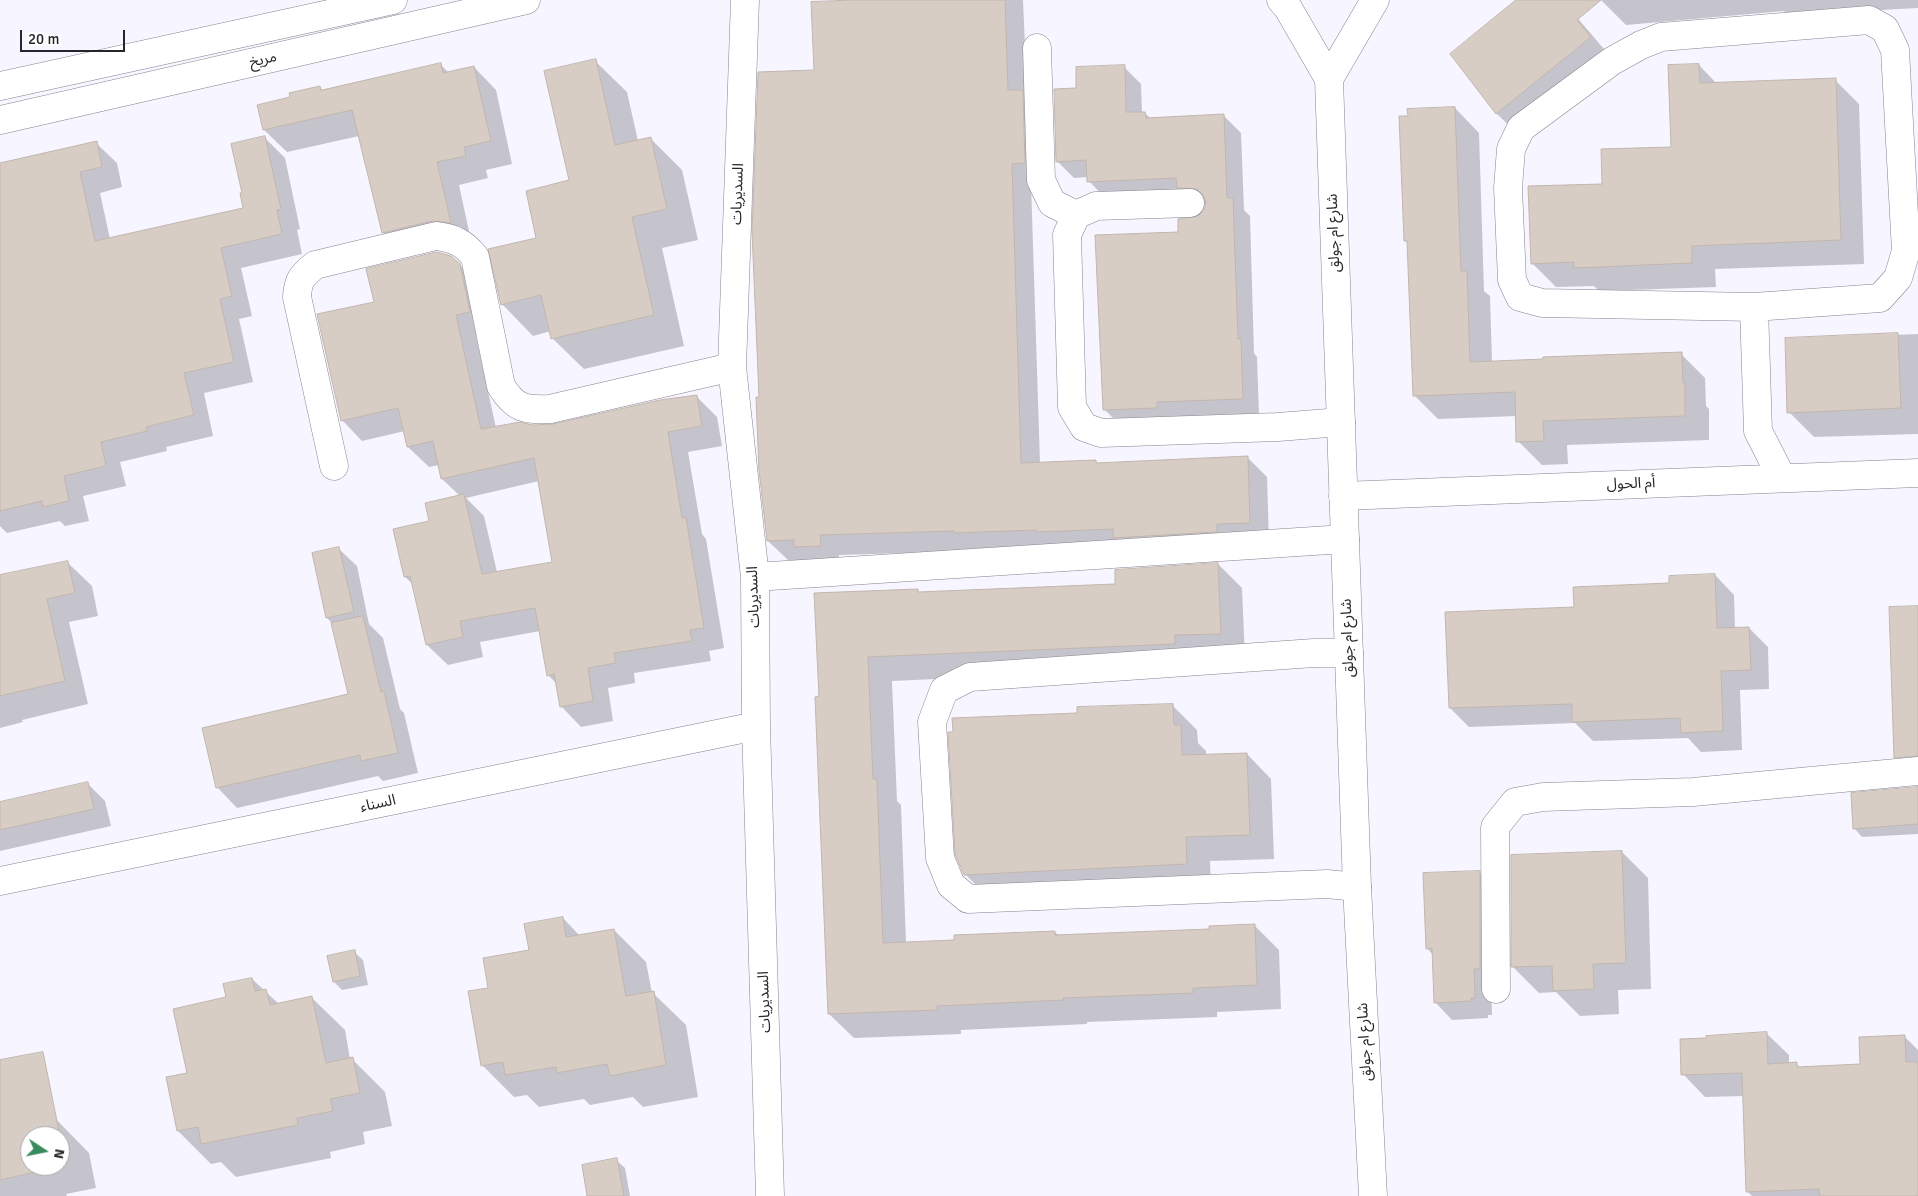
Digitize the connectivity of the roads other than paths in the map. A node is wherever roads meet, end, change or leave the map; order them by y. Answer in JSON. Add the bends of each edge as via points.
{"nodes":[{"id":1,"x":393,"y":0,"type":"edge"},
{"id":2,"x":526,"y":0,"type":"edge"},
{"id":3,"x":745,"y":0,"type":"edge"},
{"id":4,"x":1281,"y":0,"type":"edge"},
{"id":5,"x":1375,"y":0,"type":"edge"},
{"id":6,"x":1037,"y":48,"type":"dead end"},
{"id":7,"x":1329,"y":79,"type":"junction"},
{"id":8,"x":0,"y":86,"type":"edge"},
{"id":9,"x":0,"y":120,"type":"edge"},
{"id":10,"x":1190,"y":203,"type":"dead end"},
{"id":11,"x":1076,"y":215,"type":"junction"},
{"id":12,"x":1754,"y":307,"type":"junction"},
{"id":13,"x":732,"y":367,"type":"junction"},
{"id":14,"x":1341,"y":422,"type":"junction"},
{"id":15,"x":334,"y":466,"type":"dead end"},
{"id":16,"x":1918,"y":473,"type":"edge"},
{"id":17,"x":1782,"y":478,"type":"junction"},
{"id":18,"x":1343,"y":496,"type":"junction"},
{"id":19,"x":1345,"y":540,"type":"junction"},
{"id":20,"x":754,"y":578,"type":"junction"},
{"id":21,"x":1349,"y":653,"type":"junction"},
{"id":22,"x":756,"y":726,"type":"junction"},
{"id":23,"x":1918,"y":771,"type":"edge"},
{"id":24,"x":0,"y":881,"type":"edge"},
{"id":25,"x":1357,"y":887,"type":"junction"},
{"id":26,"x":1496,"y":989,"type":"dead end"},
{"id":27,"x":770,"y":1196,"type":"edge"},
{"id":28,"x":1373,"y":1196,"type":"edge"}],
"edges":[{"from":1,"to":8,"type":"street","name":"مريخ"},
{"from":2,"to":9,"type":"street","name":"مريخ"},
{"from":3,"to":13,"type":"street","name":"السديريات"},
{"from":4,"to":7,"type":"street","name":"شارع ام جولق"},
{"from":5,"to":7,"type":"street"},
{"from":6,"to":11,"type":"street","via":[[1041,180],[1052,203]]},
{"from":7,"to":14,"type":"street","name":"شارع ام جولق"},
{"from":10,"to":11,"type":"street","via":[[1096,206]]},
{"from":11,"to":14,"type":"street","via":[[1067,236],[1072,407],[1084,427],[1101,433]]},
{"from":12,"to":12,"type":"street","via":[[1880,298],[1898,278],[1906,251],[1895,50],[1885,28],[1869,20],[1661,37],[1612,61],[1521,128],[1511,149],[1508,188],[1512,280],[1520,296],[1542,304]]},
{"from":12,"to":17,"type":"street","via":[[1758,431]]},
{"from":13,"to":15,"type":"street","via":[[550,409],[520,407],[508,398],[501,386],[475,258],[463,244],[436,236],[315,265],[298,284],[297,297]]},
{"from":13,"to":20,"type":"street","name":"السديريات"},
{"from":14,"to":18,"type":"street","name":"شارع ام جولق"},
{"from":16,"to":17,"type":"street","name":"أم الحول"},
{"from":17,"to":18,"type":"street","name":"أم الحول"},
{"from":18,"to":19,"type":"street","name":"شارع ام جولق"},
{"from":19,"to":20,"type":"street"},
{"from":19,"to":21,"type":"street","name":"شارع ام جولق"},
{"from":20,"to":22,"type":"street","name":"السديريات"},
{"from":21,"to":25,"type":"street","name":"شارع ام جولق"},
{"from":21,"to":25,"type":"street","via":[[970,677],[944,690],[932,722],[940,858],[950,885],[968,899],[1327,884]]},
{"from":22,"to":24,"type":"street","name":"السناء"},
{"from":22,"to":27,"type":"street","name":"السديريات"},
{"from":23,"to":26,"type":"street","via":[[1693,792],[1543,797],[1515,802],[1495,827]]},
{"from":25,"to":28,"type":"street","name":"شارع ام جولق"}]}
